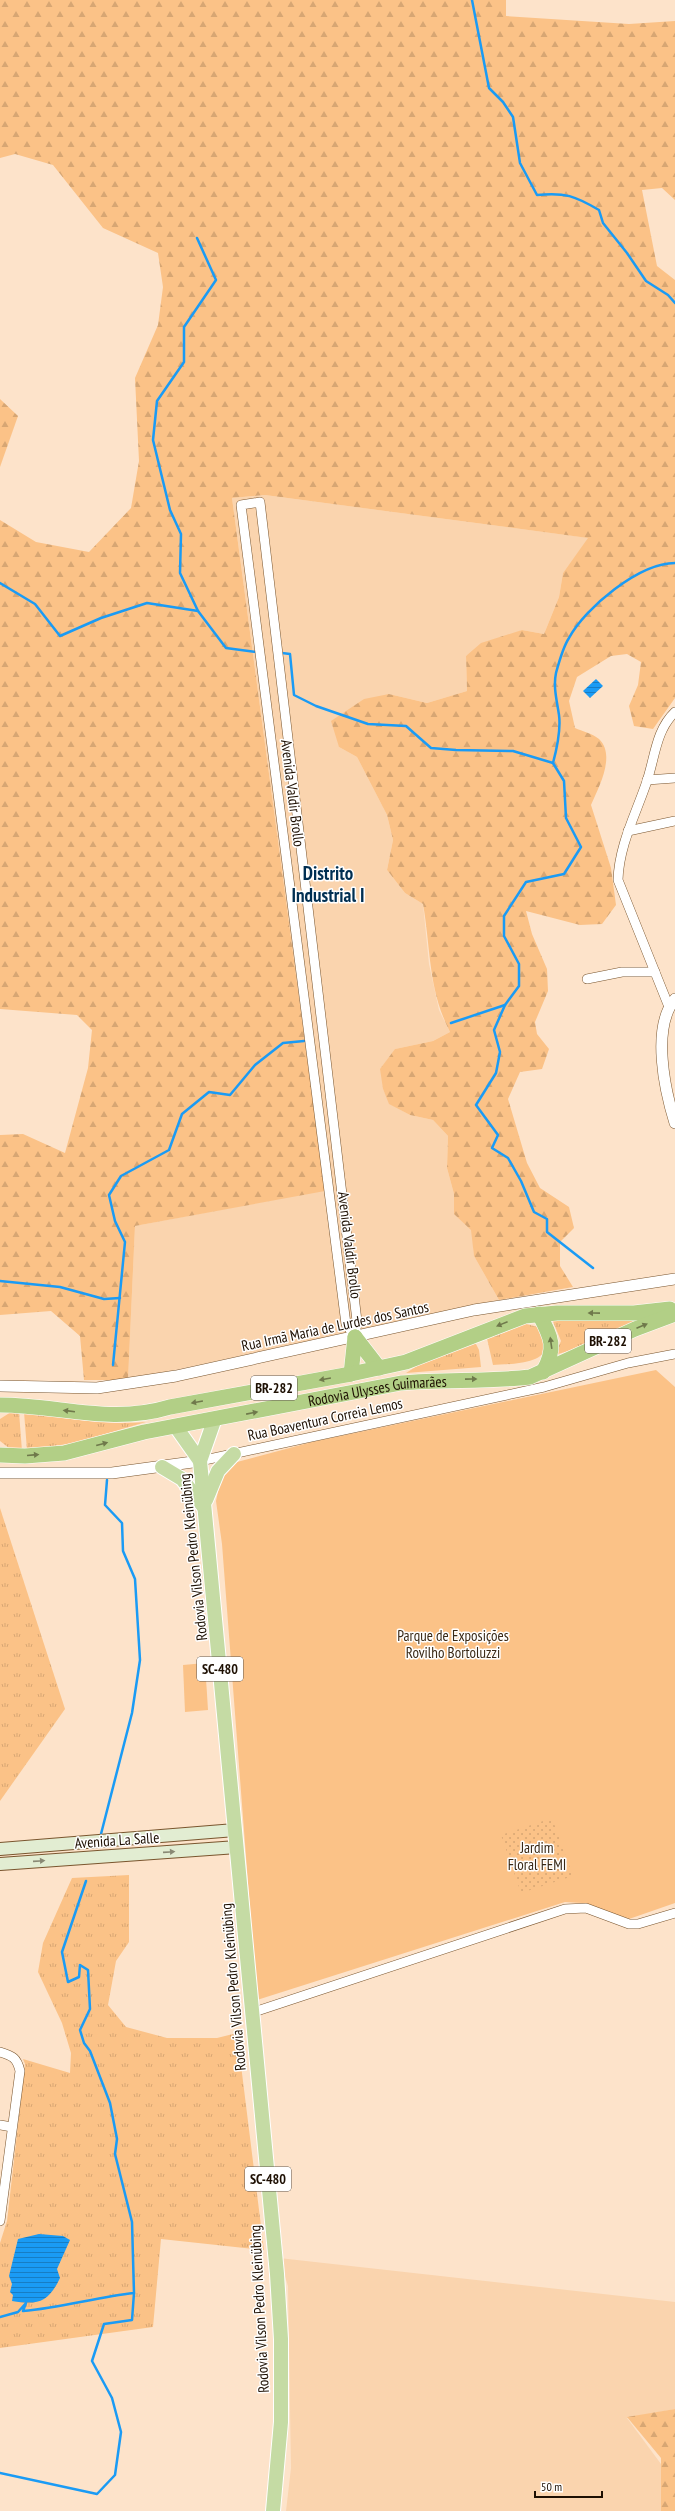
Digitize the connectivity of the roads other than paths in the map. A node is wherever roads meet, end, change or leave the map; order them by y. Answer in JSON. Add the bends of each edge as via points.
{"nodes":[{"id":1,"x":675,"y":712,"type":"edge"},
{"id":2,"x":675,"y":778,"type":"edge"},
{"id":3,"x":648,"y":780,"type":"junction"},
{"id":4,"x":675,"y":821,"type":"edge"},
{"id":5,"x":628,"y":831,"type":"junction"},
{"id":6,"x":655,"y":972,"type":"junction"},
{"id":7,"x":587,"y":979,"type":"dead end"},
{"id":8,"x":672,"y":1003,"type":"edge"},
{"id":9,"x":675,"y":1123,"type":"edge"},
{"id":10,"x":675,"y":1279,"type":"edge"},
{"id":11,"x":675,"y":1308,"type":"edge"},
{"id":12,"x":539,"y":1314,"type":"junction"},
{"id":13,"x":675,"y":1314,"type":"edge"},
{"id":14,"x":355,"y":1337,"type":"junction"},
{"id":15,"x":675,"y":1354,"type":"edge"},
{"id":16,"x":379,"y":1368,"type":"junction"},
{"id":17,"x":543,"y":1372,"type":"junction"},
{"id":18,"x":351,"y":1374,"type":"junction"},
{"id":19,"x":0,"y":1386,"type":"edge"},
{"id":20,"x":0,"y":1405,"type":"edge"},
{"id":21,"x":214,"y":1421,"type":"junction"},
{"id":22,"x":176,"y":1427,"type":"junction"},
{"id":23,"x":234,"y":1454,"type":"junction"},
{"id":24,"x":1,"y":1455,"type":"edge"},
{"id":25,"x":200,"y":1461,"type":"junction"},
{"id":26,"x":162,"y":1467,"type":"junction"},
{"id":27,"x":0,"y":1473,"type":"edge"},
{"id":28,"x":204,"y":1508,"type":"junction"},
{"id":29,"x":235,"y":1830,"type":"junction"},
{"id":30,"x":237,"y":1847,"type":"junction"},
{"id":31,"x":0,"y":1849,"type":"edge"},
{"id":32,"x":0,"y":1864,"type":"edge"},
{"id":33,"x":675,"y":1913,"type":"edge"},
{"id":34,"x":254,"y":2012,"type":"junction"},
{"id":35,"x":0,"y":2052,"type":"edge"},
{"id":36,"x":0,"y":2126,"type":"edge"},
{"id":37,"x":12,"y":2127,"type":"junction"},
{"id":38,"x":0,"y":2221,"type":"edge"},
{"id":39,"x":273,"y":2511,"type":"edge"}],
"edges":[{"from":1,"to":3,"type":"street","via":[[658,738]]},
{"from":2,"to":3,"type":"street"},
{"from":3,"to":5,"type":"street"},
{"from":4,"to":5,"type":"street"},
{"from":5,"to":6,"type":"street","via":[[622,846],[618,880]]},
{"from":6,"to":7,"type":"street","via":[[622,972]]},
{"from":6,"to":8,"type":"street"},
{"from":8,"to":9,"type":"street","via":[[664,1035],[662,1070]]},
{"from":10,"to":14,"type":"street","name":"Rua Irmã Maria de Lurdes dos Santos","via":[[474,1310]]},
{"from":11,"to":12,"type":"highway","name":"Rodovia Ulysses Guimarães","number":"BR-282","one_way":true,"via":[[634,1313]]},
{"from":12,"to":16,"type":"highway","name":"Rodovia Ulysses Guimarães","number":"BR-282","one_way":true,"via":[[508,1321],[406,1362]]},
{"from":17,"to":12,"type":"highway","one_way":true,"via":[[552,1347]]},
{"from":17,"to":13,"type":"highway","name":"Rodovia Ulysses Guimarães","number":"BR-282","one_way":true,"via":[[635,1329]]},
{"from":14,"to":14,"type":"street","name":"Avenida Valdir Brollo","via":[[357,1321],[260,502],[241,505],[346,1324]]},
{"from":14,"to":16,"type":"highway"},
{"from":14,"to":18,"type":"highway"},
{"from":14,"to":19,"type":"street","name":"Rua Irmã Maria de Lurdes dos Santos","via":[[176,1376],[127,1384],[97,1388]]},
{"from":15,"to":23,"type":"street","name":"Rua Boaventura Correia Lemos","via":[[628,1363],[544,1387]]},
{"from":16,"to":18,"type":"highway","name":"Rodovia Ulysses Guimarães","number":"BR-282"},
{"from":21,"to":17,"type":"highway","name":"Rodovia Ulysses Guimarães","number":"BR-282","one_way":true,"via":[[401,1383],[511,1379],[530,1377]]},
{"from":18,"to":20,"type":"highway","name":"Rodovia Ulysses Guimarães","number":"BR-282","one_way":true,"via":[[170,1407],[145,1414],[102,1415],[21,1405]]},
{"from":21,"to":22,"type":"highway","name":"Rodovia Ulysses Guimarães","number":"BR-282"},
{"from":21,"to":25,"type":"main road","name":"Rodovia Vilson Pedro Kleinübing","number":"SC-480"},
{"from":24,"to":22,"type":"highway","name":"Rodovia Ulysses Guimarães","number":"BR-282","one_way":true,"via":[[64,1452],[144,1432]]},
{"from":22,"to":25,"type":"main road","name":"Rodovia Vilson Pedro Kleinübing"},
{"from":23,"to":25,"type":"street","name":"Rua Boaventura Correia Lemos"},
{"from":23,"to":28,"type":"main road","via":[[218,1471]]},
{"from":25,"to":26,"type":"street","name":"Rua Boaventura Correia Lemos"},
{"from":25,"to":28,"type":"main road","name":"Rodovia Vilson Pedro Kleinübing","number":"SC-480"},
{"from":26,"to":27,"type":"street","name":"Rua Boaventura Correia Lemos","via":[[112,1473]]},
{"from":26,"to":28,"type":"main road","via":[[182,1479]]},
{"from":28,"to":29,"type":"main road","name":"Rodovia Vilson Pedro Kleinübing","number":"SC-480"},
{"from":29,"to":30,"type":"main road","name":"Rodovia Vilson Pedro Kleinübing","number":"SC-480"},
{"from":29,"to":31,"type":"main road","name":"Avenida La Salle"},
{"from":32,"to":30,"type":"main road","name":"Avenida La Salle","one_way":true},
{"from":30,"to":34,"type":"main road","name":"Rodovia Vilson Pedro Kleinübing","number":"SC-480"},
{"from":33,"to":34,"type":"street","via":[[638,1924],[629,1924],[586,1908],[565,1909]]},
{"from":34,"to":39,"type":"main road","name":"Rodovia Vilson Pedro Kleinübing","number":"SC-480","via":[[281,2339],[281,2422]]},
{"from":35,"to":37,"type":"street","via":[[12,2055],[20,2071]]},
{"from":36,"to":37,"type":"street"},
{"from":37,"to":38,"type":"street"}]}
